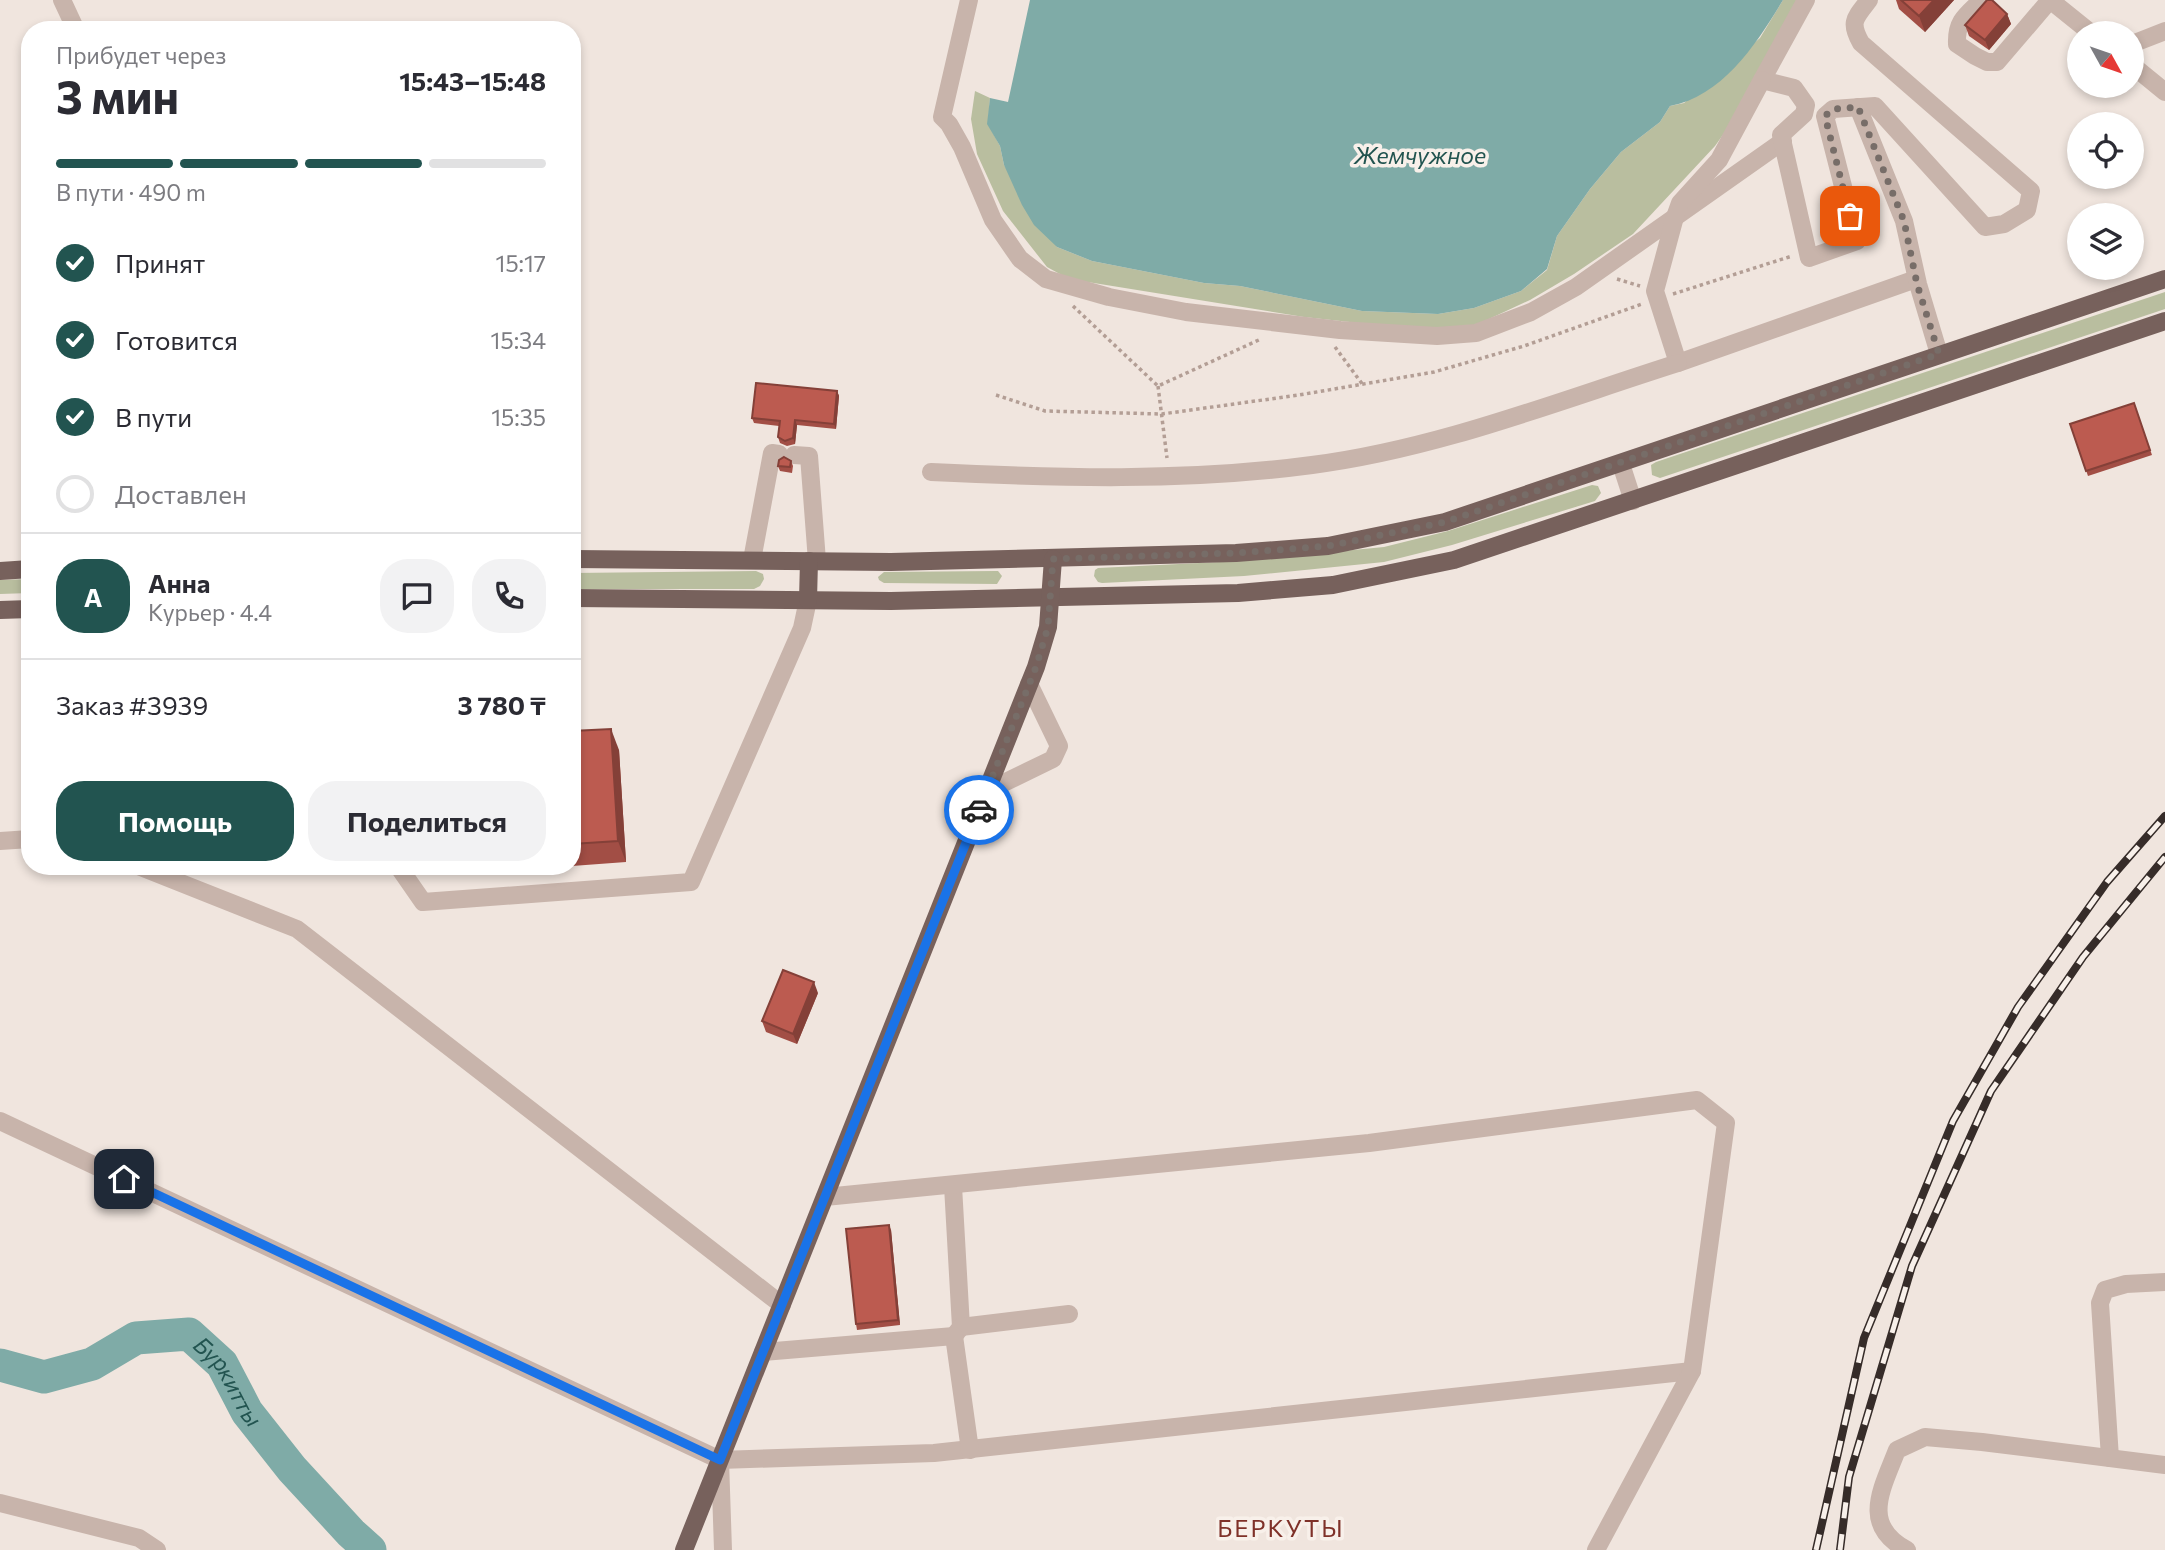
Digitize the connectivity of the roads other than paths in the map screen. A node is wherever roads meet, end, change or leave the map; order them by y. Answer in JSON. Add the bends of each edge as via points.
{"nodes":[{"id":1,"x":62,"y":0,"type":"edge"},
{"id":2,"x":970,"y":0,"type":"edge"},
{"id":3,"x":1806,"y":0,"type":"edge"},
{"id":4,"x":1869,"y":0,"type":"edge"},
{"id":5,"x":1982,"y":0,"type":"edge"},
{"id":6,"x":72,"y":21,"type":"edge"},
{"id":7,"x":2076,"y":21,"type":"edge"},
{"id":8,"x":2165,"y":31,"type":"edge"},
{"id":9,"x":2144,"y":39,"type":"edge"},
{"id":10,"x":2144,"y":75,"type":"edge"},
{"id":11,"x":1762,"y":80,"type":"junction"},
{"id":12,"x":2165,"y":92,"type":"edge"},
{"id":13,"x":1858,"y":107,"type":"junction"},
{"id":14,"x":1783,"y":141,"type":"junction"},
{"id":15,"x":1675,"y":217,"type":"junction"},
{"id":16,"x":1916,"y":279,"type":"junction"},
{"id":17,"x":2165,"y":279,"type":"edge"},
{"id":18,"x":2165,"y":321,"type":"edge"},
{"id":19,"x":1939,"y":354,"type":"junction"},
{"id":20,"x":1678,"y":363,"type":"junction"},
{"id":21,"x":1621,"y":464,"type":"junction"},
{"id":22,"x":931,"y":472,"type":"dead end"},
{"id":23,"x":1633,"y":501,"type":"junction"},
{"id":24,"x":581,"y":559,"type":"edge"},
{"id":25,"x":1053,"y":559,"type":"junction"},
{"id":26,"x":752,"y":560,"type":"junction"},
{"id":27,"x":813,"y":561,"type":"junction"},
{"id":28,"x":21,"y":570,"type":"edge"},
{"id":29,"x":0,"y":571,"type":"edge"},
{"id":30,"x":581,"y":598,"type":"edge"},
{"id":31,"x":1052,"y":598,"type":"junction"},
{"id":32,"x":808,"y":600,"type":"junction"},
{"id":33,"x":21,"y":609,"type":"edge"},
{"id":34,"x":0,"y":610,"type":"edge"},
{"id":35,"x":1030,"y":684,"type":"junction"},
{"id":36,"x":987,"y":791,"type":"junction"},
{"id":37,"x":21,"y":840,"type":"edge"},
{"id":38,"x":0,"y":841,"type":"edge"},
{"id":39,"x":161,"y":875,"type":"edge"},
{"id":40,"x":404,"y":875,"type":"edge"},
{"id":41,"x":0,"y":1121,"type":"edge"},
{"id":42,"x":953,"y":1186,"type":"junction"},
{"id":43,"x":825,"y":1197,"type":"junction"},
{"id":44,"x":2165,"y":1282,"type":"edge"},
{"id":45,"x":782,"y":1305,"type":"junction"},
{"id":46,"x":1069,"y":1314,"type":"dead end"},
{"id":47,"x":958,"y":1331,"type":"junction"},
{"id":48,"x":763,"y":1352,"type":"junction"},
{"id":49,"x":1692,"y":1371,"type":"junction"},
{"id":50,"x":970,"y":1450,"type":"junction"},
{"id":51,"x":2110,"y":1458,"type":"junction"},
{"id":52,"x":720,"y":1460,"type":"junction"},
{"id":53,"x":2165,"y":1465,"type":"edge"},
{"id":54,"x":0,"y":1503,"type":"edge"},
{"id":55,"x":157,"y":1550,"type":"edge"},
{"id":56,"x":684,"y":1550,"type":"edge"},
{"id":57,"x":723,"y":1550,"type":"edge"},
{"id":58,"x":1596,"y":1550,"type":"edge"},
{"id":59,"x":1907,"y":1550,"type":"edge"}],
"edges":[{"from":1,"to":6,"type":"street"},
{"from":2,"to":15,"type":"street","via":[[942,117],[962,146],[993,220],[1020,259],[1046,279],[1186,312],[1322,328],[1476,333],[1531,312],[1576,287]]},
{"from":3,"to":11,"type":"street"},
{"from":4,"to":13,"type":"street","via":[[1855,19],[1861,43],[2031,191],[2027,210],[2004,224],[1985,227],[1875,106]]},
{"from":5,"to":7,"type":"street","via":[[1956,29],[1957,44],[1987,61],[1997,61],[2050,0]]},
{"from":8,"to":9,"type":"street"},
{"from":10,"to":12,"type":"street"},
{"from":11,"to":14,"type":"street","via":[[1794,88],[1806,106],[1804,114],[1781,135]]},
{"from":11,"to":15,"type":"street","via":[[1718,160],[1680,203]]},
{"from":13,"to":14,"type":"street","via":[[1833,109],[1825,116],[1857,241],[1809,258]]},
{"from":13,"to":16,"type":"street","via":[[1904,221]]},
{"from":14,"to":15,"type":"street"},
{"from":15,"to":20,"type":"street","via":[[1657,295]]},
{"from":16,"to":19,"type":"street"},
{"from":16,"to":20,"type":"street"},
{"from":17,"to":19,"type":"main road"},
{"from":18,"to":23,"type":"main road"},
{"from":19,"to":21,"type":"main road"},
{"from":20,"to":22,"type":"street","via":[[1427,443],[1313,465],[1169,478]]},
{"from":21,"to":23,"type":"street"},
{"from":21,"to":25,"type":"main road","via":[[1445,522],[1328,546]]},
{"from":23,"to":31,"type":"main road","via":[[1454,560],[1333,585],[1238,593]]},
{"from":24,"to":26,"type":"main road"},
{"from":25,"to":27,"type":"main road"},
{"from":25,"to":31,"type":"main road"},
{"from":26,"to":27,"type":"main road"},
{"from":26,"to":27,"type":"street","via":[[772,453],[808,456]]},
{"from":27,"to":32,"type":"main road"},
{"from":28,"to":29,"type":"main road"},
{"from":30,"to":32,"type":"main road"},
{"from":31,"to":32,"type":"main road"},
{"from":31,"to":35,"type":"main road"},
{"from":32,"to":40,"type":"street","via":[[802,628],[691,882],[423,902]]},
{"from":33,"to":34,"type":"main road"},
{"from":35,"to":36,"type":"main road"},
{"from":35,"to":36,"type":"street","via":[[1059,747],[1053,759]]},
{"from":36,"to":43,"type":"main road"},
{"from":37,"to":38,"type":"street"},
{"from":39,"to":45,"type":"street","via":[[297,929]]},
{"from":41,"to":52,"type":"street"},
{"from":42,"to":43,"type":"street"},
{"from":42,"to":47,"type":"street"},
{"from":42,"to":49,"type":"street","via":[[1369,1143],[1697,1100],[1726,1123]]},
{"from":43,"to":45,"type":"main road"},
{"from":44,"to":51,"type":"street","via":[[2105,1290],[2100,1303]]},
{"from":45,"to":48,"type":"main road"},
{"from":46,"to":47,"type":"street"},
{"from":47,"to":48,"type":"street"},
{"from":47,"to":50,"type":"street"},
{"from":48,"to":52,"type":"main road"},
{"from":49,"to":50,"type":"street"},
{"from":49,"to":58,"type":"street"},
{"from":50,"to":52,"type":"street"},
{"from":51,"to":53,"type":"street"},
{"from":51,"to":59,"type":"street","via":[[1924,1437],[1898,1450],[1881,1491],[1878,1517],[1890,1541]]},
{"from":52,"to":56,"type":"main road"},
{"from":52,"to":57,"type":"street"},
{"from":54,"to":55,"type":"street","via":[[139,1538]]}]}
